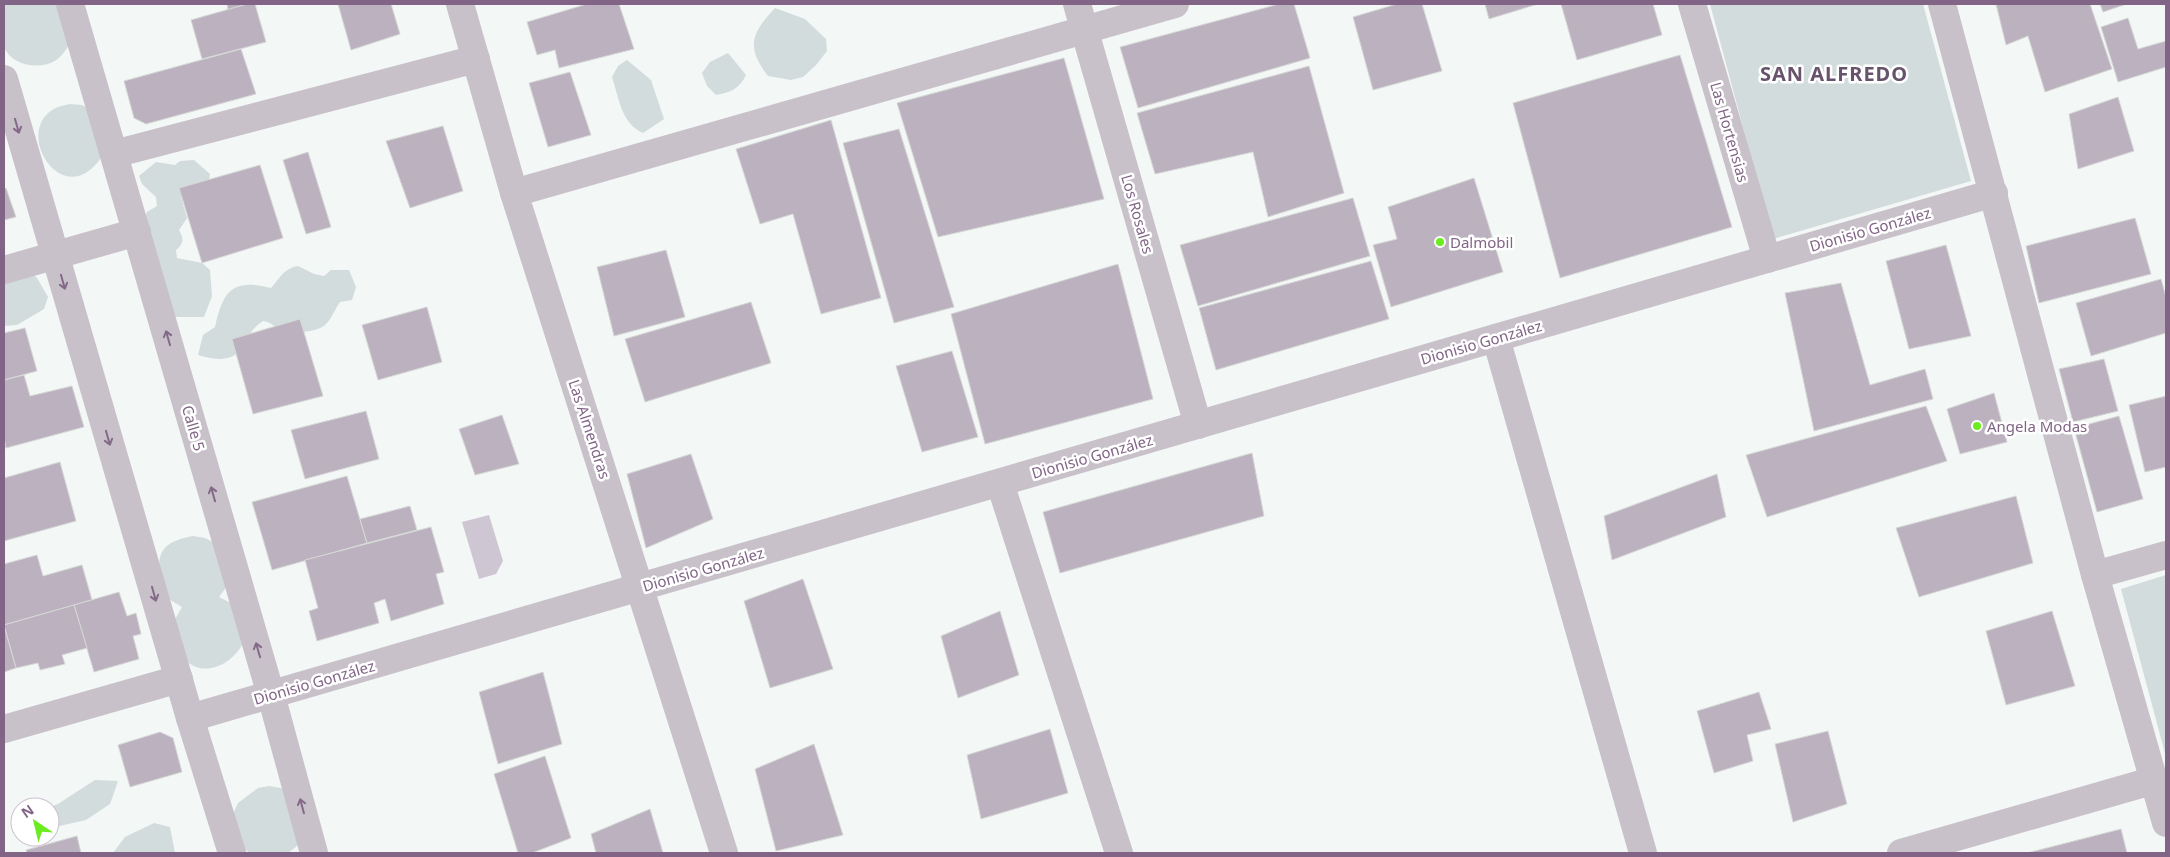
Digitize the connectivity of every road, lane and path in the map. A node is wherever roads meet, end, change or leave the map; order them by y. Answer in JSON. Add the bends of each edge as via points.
{"nodes":[{"id":1,"x":70,"y":4,"type":"edge"},
{"id":2,"x":460,"y":4,"type":"edge"},
{"id":3,"x":1174,"y":4,"type":"edge"},
{"id":4,"x":1692,"y":4,"type":"edge"},
{"id":5,"x":1942,"y":4,"type":"edge"},
{"id":6,"x":1081,"y":16,"type":"edge"},
{"id":7,"x":476,"y":59,"type":"junction"},
{"id":8,"x":4,"y":79,"type":"edge"},
{"id":9,"x":114,"y":154,"type":"junction"},
{"id":10,"x":514,"y":193,"type":"junction"},
{"id":11,"x":1994,"y":193,"type":"junction"},
{"id":12,"x":137,"y":232,"type":"junction"},
{"id":13,"x":55,"y":255,"type":"junction"},
{"id":14,"x":1767,"y":259,"type":"junction"},
{"id":15,"x":4,"y":270,"type":"edge"},
{"id":16,"x":1496,"y":338,"type":"junction"},
{"id":17,"x":1198,"y":425,"type":"junction"},
{"id":18,"x":1000,"y":483,"type":"junction"},
{"id":19,"x":2166,"y":555,"type":"edge"},
{"id":20,"x":2095,"y":575,"type":"junction"},
{"id":21,"x":641,"y":587,"type":"junction"},
{"id":22,"x":178,"y":679,"type":"junction"},
{"id":23,"x":271,"y":694,"type":"junction"},
{"id":24,"x":190,"y":718,"type":"junction"},
{"id":25,"x":4,"y":729,"type":"edge"},
{"id":26,"x":2155,"y":780,"type":"junction"},
{"id":27,"x":2166,"y":823,"type":"edge"},
{"id":28,"x":232,"y":853,"type":"edge"},
{"id":29,"x":314,"y":853,"type":"edge"},
{"id":30,"x":724,"y":853,"type":"edge"},
{"id":31,"x":1119,"y":853,"type":"edge"},
{"id":32,"x":1643,"y":853,"type":"edge"},
{"id":33,"x":1901,"y":853,"type":"edge"}],
"edges":[{"from":1,"to":9,"type":"street","name":"Calle 5"},
{"from":2,"to":7,"type":"street","name":"Las Almendras"},
{"from":3,"to":6,"type":"street"},
{"from":4,"to":14,"type":"street","name":"Las Hortensias"},
{"from":5,"to":11,"type":"street"},
{"from":6,"to":10,"type":"street"},
{"from":6,"to":17,"type":"street","name":"Los Rosales"},
{"from":7,"to":9,"type":"street"},
{"from":7,"to":10,"type":"street","name":"Las Almendras"},
{"from":8,"to":13,"type":"street","one_way":true},
{"from":9,"to":12,"type":"street","name":"Calle 5"},
{"from":10,"to":21,"type":"street","name":"Las Almendras"},
{"from":11,"to":14,"type":"street","name":"Dionisio González"},
{"from":11,"to":20,"type":"street"},
{"from":12,"to":13,"type":"street"},
{"from":23,"to":12,"type":"street","name":"Calle 5","one_way":true},
{"from":13,"to":15,"type":"street"},
{"from":13,"to":22,"type":"street","one_way":true},
{"from":14,"to":16,"type":"street","name":"Dionisio González"},
{"from":16,"to":17,"type":"street","name":"Dionisio González"},
{"from":16,"to":32,"type":"street"},
{"from":17,"to":18,"type":"street","name":"Dionisio González"},
{"from":18,"to":21,"type":"street","name":"Dionisio González"},
{"from":18,"to":31,"type":"street"},
{"from":19,"to":20,"type":"street"},
{"from":20,"to":26,"type":"street"},
{"from":21,"to":23,"type":"street","name":"Dionisio González"},
{"from":21,"to":30,"type":"street","name":"Las Almendras"},
{"from":22,"to":24,"type":"street"},
{"from":22,"to":25,"type":"street"},
{"from":23,"to":24,"type":"street","name":"Dionisio González"},
{"from":29,"to":23,"type":"street","name":"Calle 5","one_way":true},
{"from":24,"to":28,"type":"street"},
{"from":26,"to":27,"type":"street"},
{"from":26,"to":33,"type":"street"}]}
